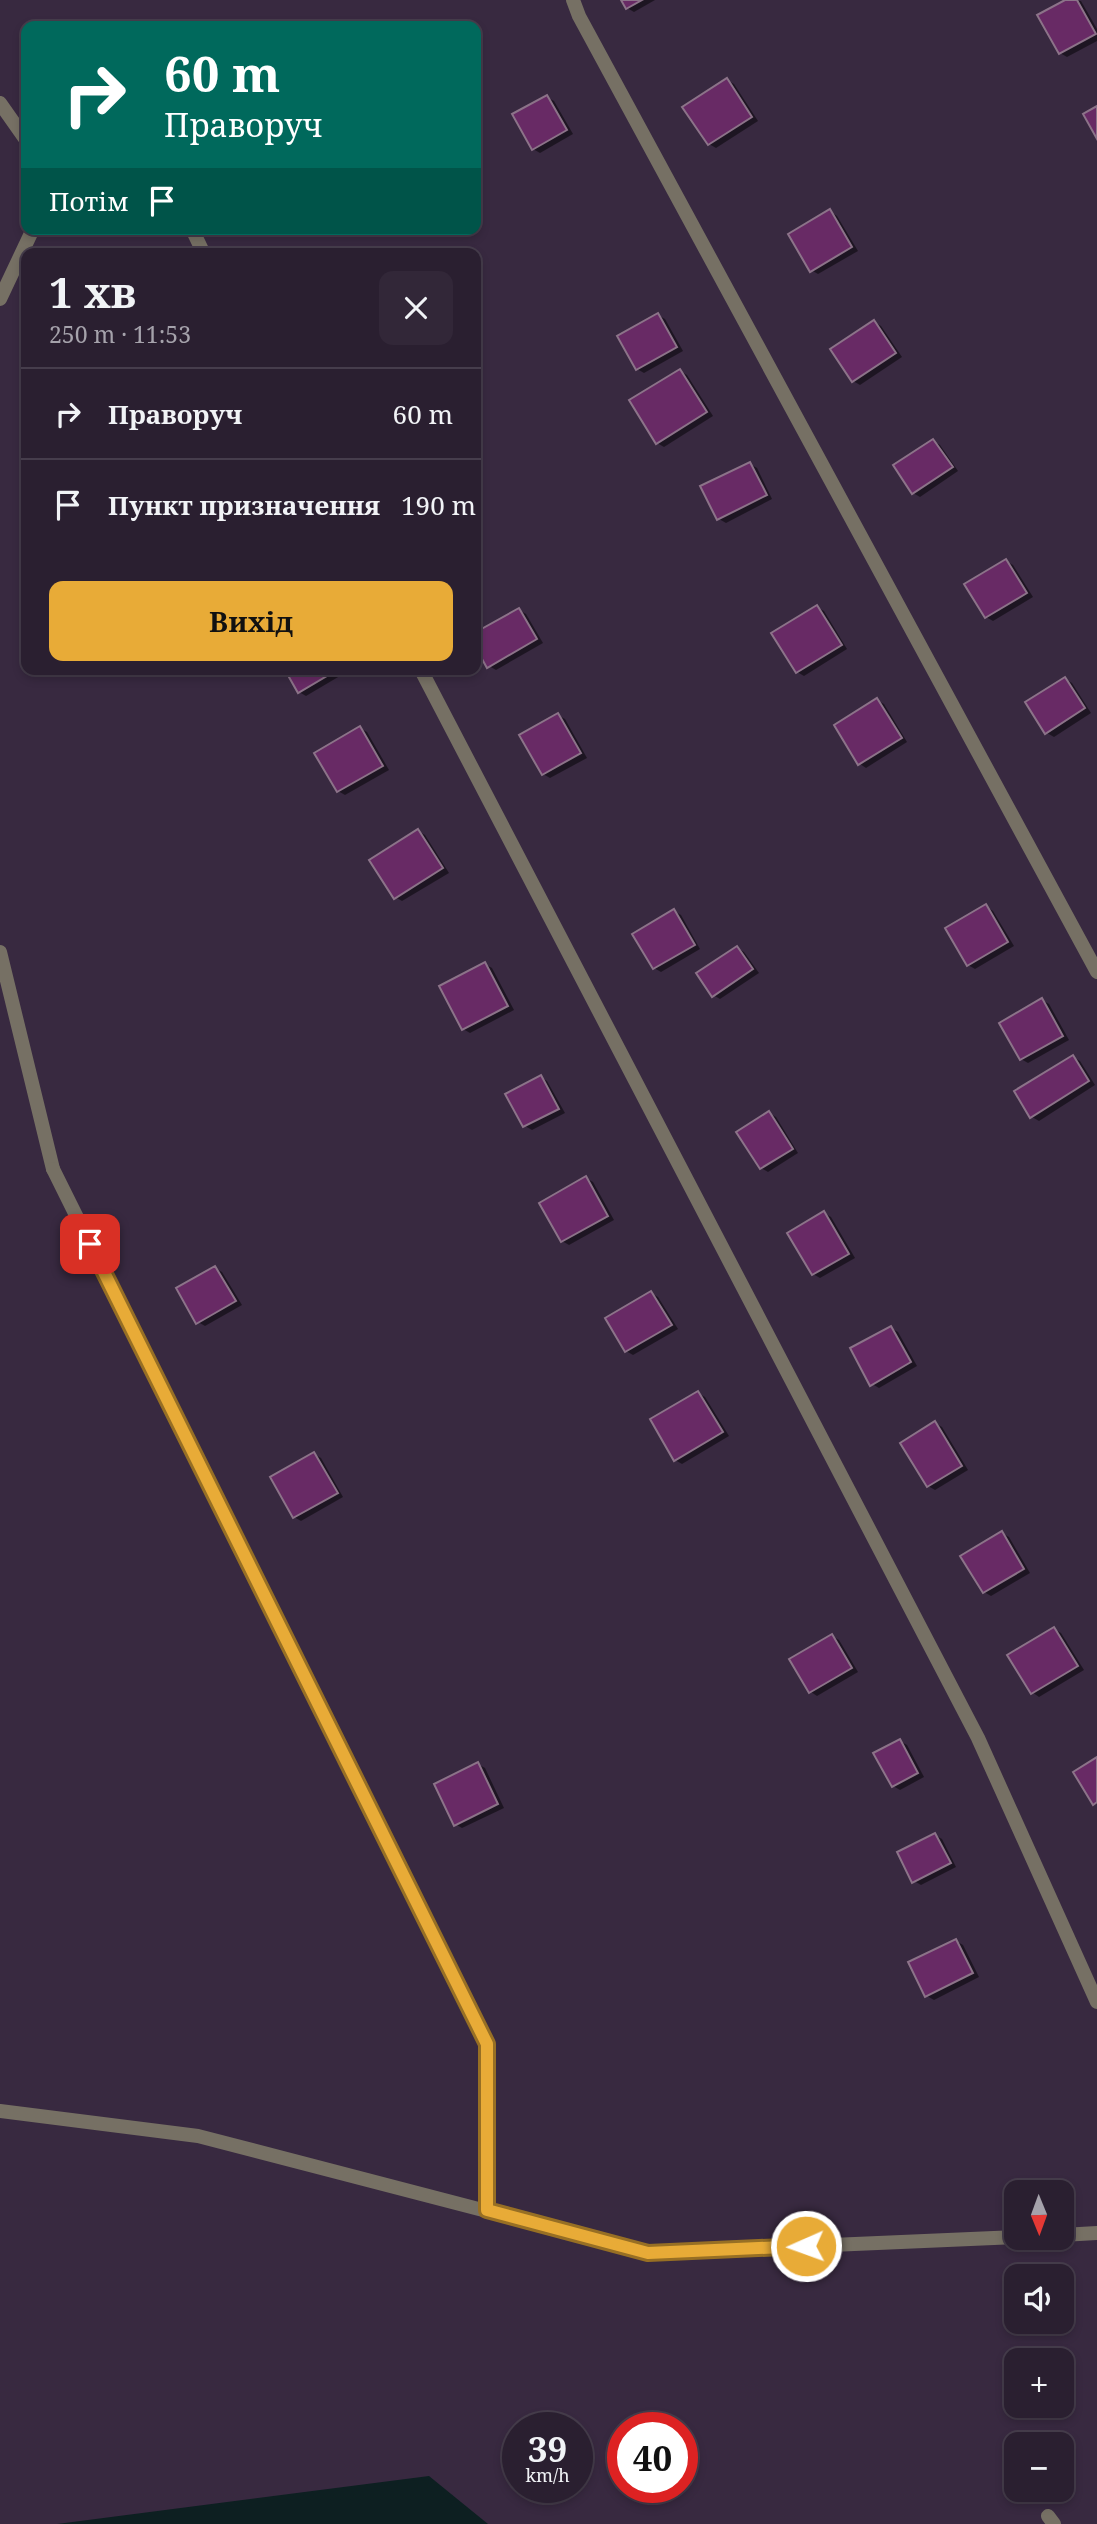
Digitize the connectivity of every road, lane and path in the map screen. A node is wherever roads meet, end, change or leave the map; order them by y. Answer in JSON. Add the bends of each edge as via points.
{"nodes":[{"id":1,"x":573,"y":0,"type":"edge"},
{"id":2,"x":0,"y":103,"type":"edge"},
{"id":3,"x":21,"y":133,"type":"edge"},
{"id":4,"x":21,"y":254,"type":"edge"},
{"id":5,"x":0,"y":299,"type":"edge"},
{"id":6,"x":424,"y":675,"type":"edge"},
{"id":7,"x":0,"y":952,"type":"edge"},
{"id":8,"x":1097,"y":972,"type":"edge"},
{"id":9,"x":1097,"y":2002,"type":"edge"},
{"id":10,"x":0,"y":2111,"type":"edge"},
{"id":11,"x":487,"y":2210,"type":"junction"},
{"id":12,"x":1097,"y":2233,"type":"edge"},
{"id":13,"x":1074,"y":2234,"type":"edge"},
{"id":14,"x":1004,"y":2238,"type":"edge"}],
"edges":[{"from":1,"to":8,"type":"street"},
{"from":2,"to":3,"type":"street"},
{"from":4,"to":5,"type":"street"},
{"from":6,"to":9,"type":"street","via":[[978,1738]]},
{"from":7,"to":11,"type":"street","via":[[53,1169],[487,2044]]},
{"from":10,"to":11,"type":"street","via":[[198,2136]]},
{"from":11,"to":14,"type":"street","via":[[648,2253]]},
{"from":12,"to":13,"type":"street"}]}
